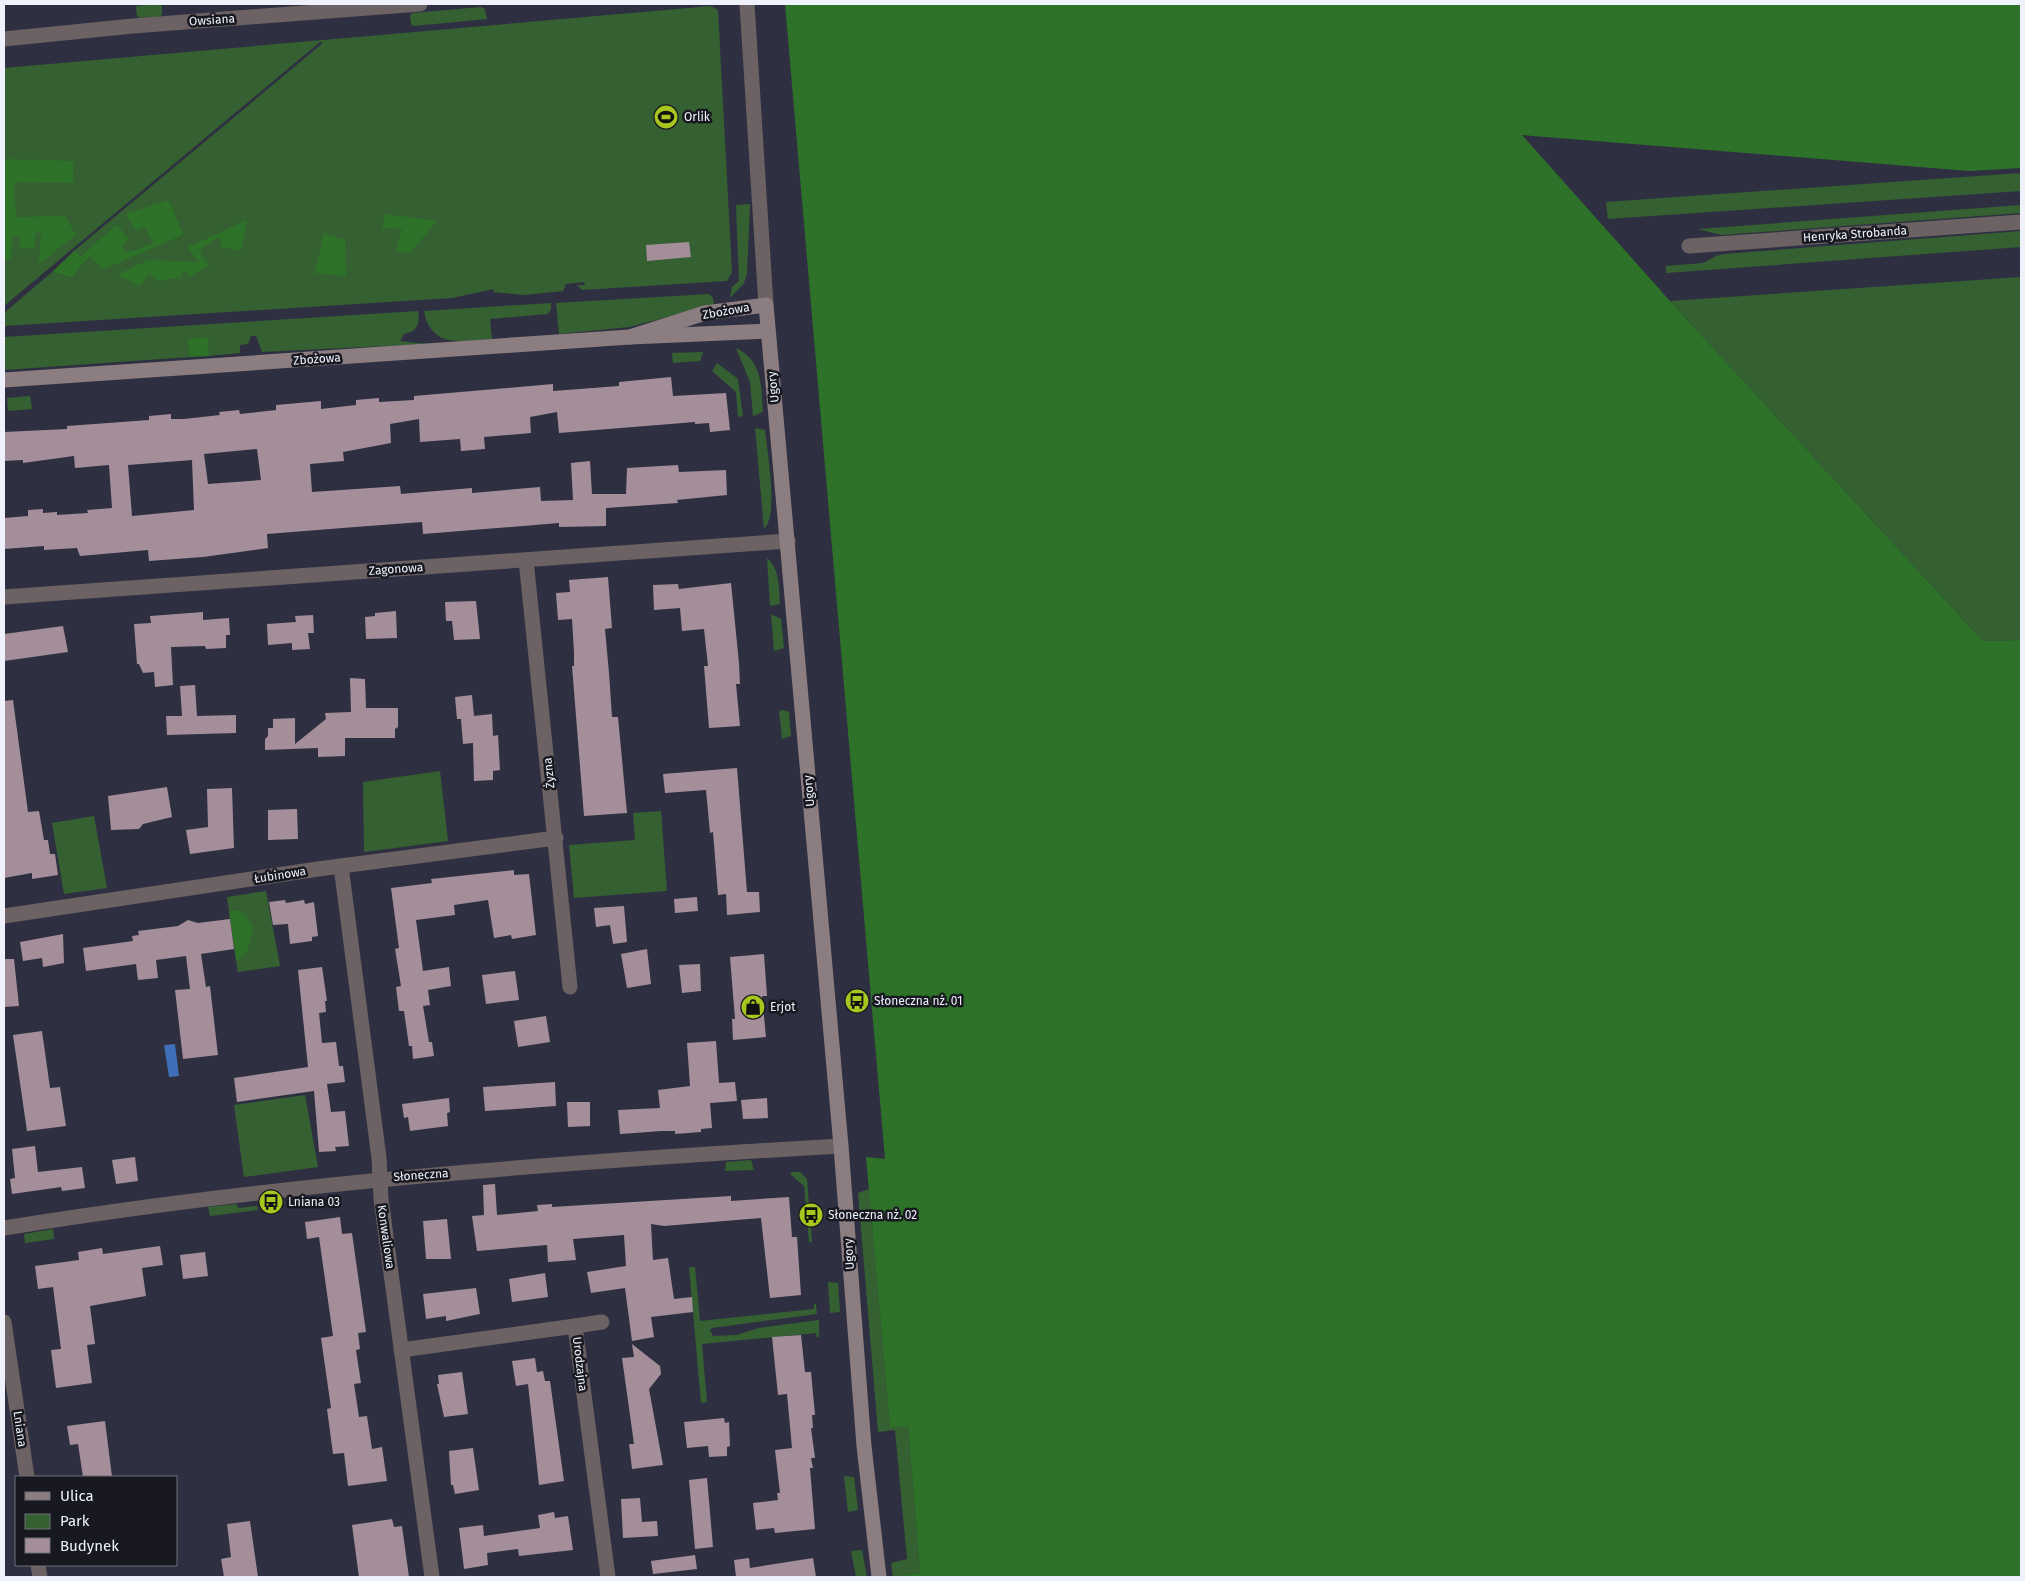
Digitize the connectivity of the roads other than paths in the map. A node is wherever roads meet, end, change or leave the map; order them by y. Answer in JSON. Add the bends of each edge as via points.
{"nodes":[{"id":1,"x":420,"y":4,"type":"edge"},
{"id":2,"x":747,"y":4,"type":"edge"},
{"id":3,"x":4,"y":39,"type":"edge"},
{"id":4,"x":2021,"y":222,"type":"edge"},
{"id":5,"x":1689,"y":246,"type":"dead end"},
{"id":6,"x":766,"y":305,"type":"junction"},
{"id":7,"x":768,"y":331,"type":"junction"},
{"id":8,"x":630,"y":337,"type":"junction"},
{"id":9,"x":4,"y":380,"type":"edge"},
{"id":10,"x":788,"y":541,"type":"junction"},
{"id":11,"x":526,"y":560,"type":"junction"},
{"id":12,"x":4,"y":597,"type":"edge"},
{"id":13,"x":556,"y":838,"type":"junction"},
{"id":14,"x":341,"y":866,"type":"junction"},
{"id":15,"x":4,"y":916,"type":"edge"},
{"id":16,"x":570,"y":987,"type":"dead end"},
{"id":17,"x":840,"y":1146,"type":"junction"},
{"id":18,"x":380,"y":1178,"type":"junction"},
{"id":19,"x":4,"y":1228,"type":"edge"},
{"id":20,"x":4,"y":1322,"type":"edge"},
{"id":21,"x":602,"y":1322,"type":"dead end"},
{"id":22,"x":575,"y":1326,"type":"junction"},
{"id":23,"x":401,"y":1350,"type":"junction"},
{"id":24,"x":27,"y":1476,"type":"edge"},
{"id":25,"x":432,"y":1577,"type":"edge"},
{"id":26,"x":608,"y":1577,"type":"edge"},
{"id":27,"x":879,"y":1577,"type":"edge"}],
"edges":[{"from":1,"to":3,"type":"street","name":"Owsiana"},
{"from":2,"to":6,"type":"street","name":"Ugory"},
{"from":4,"to":5,"type":"street","name":"Henryka Strobanda"},
{"from":6,"to":7,"type":"street","name":"Ugory"},
{"from":6,"to":8,"type":"street","name":"Zbożowa","via":[[705,313]]},
{"from":7,"to":8,"type":"street","name":"Zbożowa"},
{"from":7,"to":10,"type":"street","name":"Ugory"},
{"from":8,"to":9,"type":"street","name":"Zbożowa"},
{"from":10,"to":11,"type":"street","name":"Zagonowa"},
{"from":10,"to":17,"type":"street","name":"Ugory"},
{"from":11,"to":12,"type":"street","name":"Zagonowa"},
{"from":11,"to":13,"type":"street","name":"Żyzna"},
{"from":13,"to":14,"type":"street","name":"Łubinowa"},
{"from":13,"to":16,"type":"street","name":"Żyzna"},
{"from":14,"to":15,"type":"street","name":"Łubinowa"},
{"from":14,"to":18,"type":"street","name":"Konwaliowa"},
{"from":17,"to":18,"type":"street","name":"Słoneczna"},
{"from":17,"to":27,"type":"street","name":"Ugory","via":[[864,1446]]},
{"from":18,"to":19,"type":"street","name":"Słoneczna","via":[[238,1194]]},
{"from":18,"to":23,"type":"street","name":"Konwaliowa","via":[[380,1199]]},
{"from":20,"to":24,"type":"street","name":"Lniana"},
{"from":21,"to":22,"type":"street"},
{"from":22,"to":23,"type":"street","name":"Urodzajna"},
{"from":22,"to":26,"type":"street","name":"Urodzajna"},
{"from":23,"to":25,"type":"street","name":"Konwaliowa"}]}
